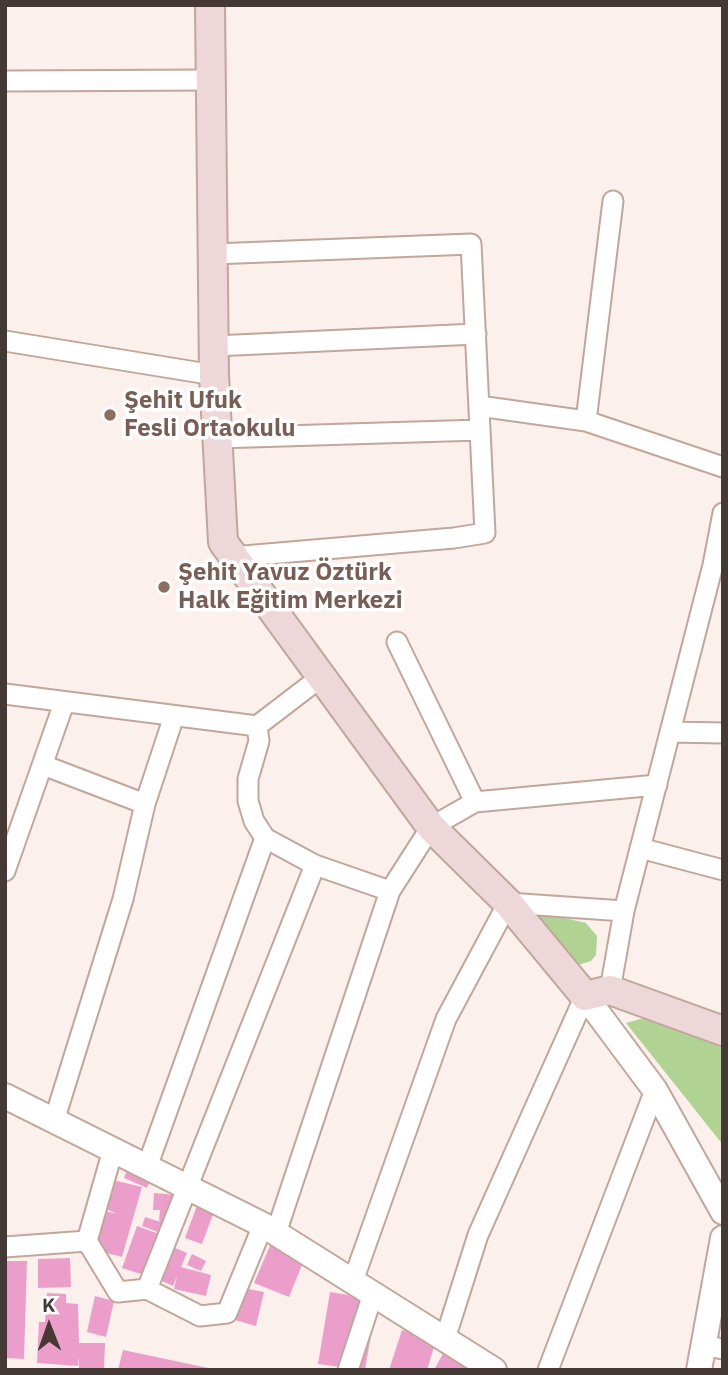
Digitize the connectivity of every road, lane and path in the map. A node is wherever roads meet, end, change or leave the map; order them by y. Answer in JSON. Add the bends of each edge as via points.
{"nodes":[{"id":1,"x":210,"y":5,"type":"edge"},
{"id":2,"x":212,"y":80,"type":"junction"},
{"id":3,"x":5,"y":81,"type":"edge"},
{"id":4,"x":613,"y":201,"type":"dead end"},
{"id":5,"x":213,"y":254,"type":"junction"},
{"id":6,"x":475,"y":334,"type":"junction"},
{"id":7,"x":5,"y":341,"type":"edge"},
{"id":8,"x":214,"y":346,"type":"junction"},
{"id":9,"x":214,"y":375,"type":"junction"},
{"id":10,"x":479,"y":406,"type":"junction"},
{"id":11,"x":586,"y":421,"type":"junction"},
{"id":12,"x":480,"y":430,"type":"junction"},
{"id":13,"x":218,"y":438,"type":"junction"},
{"id":14,"x":723,"y":467,"type":"edge"},
{"id":15,"x":723,"y":513,"type":"edge"},
{"id":16,"x":232,"y":557,"type":"junction"},
{"id":17,"x":397,"y":642,"type":"dead end"},
{"id":18,"x":321,"y":677,"type":"junction"},
{"id":19,"x":5,"y":694,"type":"edge"},
{"id":20,"x":64,"y":703,"type":"junction"},
{"id":21,"x":174,"y":716,"type":"junction"},
{"id":22,"x":257,"y":726,"type":"junction"},
{"id":23,"x":670,"y":732,"type":"junction"},
{"id":24,"x":723,"y":733,"type":"edge"},
{"id":25,"x":43,"y":765,"type":"junction"},
{"id":26,"x":657,"y":785,"type":"junction"},
{"id":27,"x":475,"y":802,"type":"junction"},
{"id":28,"x":145,"y":804,"type":"junction"},
{"id":29,"x":431,"y":827,"type":"junction"},
{"id":30,"x":265,"y":838,"type":"junction"},
{"id":31,"x":640,"y":848,"type":"junction"},
{"id":32,"x":314,"y":865,"type":"junction"},
{"id":33,"x":723,"y":870,"type":"edge"},
{"id":34,"x":5,"y":871,"type":"edge"},
{"id":35,"x":390,"y":891,"type":"junction"},
{"id":36,"x":508,"y":903,"type":"junction"},
{"id":37,"x":624,"y":911,"type":"junction"},
{"id":38,"x":598,"y":993,"type":"junction"},
{"id":39,"x":723,"y":1031,"type":"edge"},
{"id":40,"x":655,"y":1090,"type":"junction"},
{"id":41,"x":5,"y":1096,"type":"edge"},
{"id":42,"x":54,"y":1121,"type":"junction"},
{"id":43,"x":113,"y":1150,"type":"junction"},
{"id":44,"x":147,"y":1167,"type":"junction"},
{"id":45,"x":187,"y":1187,"type":"junction"},
{"id":46,"x":723,"y":1212,"type":"edge"},
{"id":47,"x":270,"y":1229,"type":"junction"},
{"id":48,"x":723,"y":1238,"type":"edge"},
{"id":49,"x":88,"y":1241,"type":"junction"},
{"id":50,"x":5,"y":1247,"type":"edge"},
{"id":51,"x":363,"y":1287,"type":"junction"},
{"id":52,"x":147,"y":1289,"type":"junction"},
{"id":53,"x":445,"y":1339,"type":"junction"},
{"id":54,"x":713,"y":1347,"type":"edge"},
{"id":55,"x":348,"y":1370,"type":"edge"},
{"id":56,"x":494,"y":1370,"type":"edge"},
{"id":57,"x":548,"y":1370,"type":"edge"},
{"id":58,"x":699,"y":1370,"type":"edge"}],
"edges":[{"from":1,"to":2,"type":"main road"},
{"from":2,"to":3,"type":"street"},
{"from":2,"to":5,"type":"main road"},
{"from":4,"to":11,"type":"street"},
{"from":5,"to":6,"type":"street","via":[[471,244]]},
{"from":5,"to":8,"type":"main road"},
{"from":6,"to":8,"type":"street"},
{"from":6,"to":10,"type":"street"},
{"from":7,"to":9,"type":"street"},
{"from":8,"to":9,"type":"main road"},
{"from":9,"to":13,"type":"main road"},
{"from":10,"to":11,"type":"street"},
{"from":10,"to":12,"type":"street"},
{"from":11,"to":14,"type":"street"},
{"from":12,"to":13,"type":"street"},
{"from":12,"to":16,"type":"street","via":[[485,533]]},
{"from":13,"to":16,"type":"main road","via":[[223,542]]},
{"from":15,"to":23,"type":"street"},
{"from":16,"to":18,"type":"main road"},
{"from":17,"to":27,"type":"street"},
{"from":18,"to":22,"type":"street"},
{"from":18,"to":29,"type":"main road"},
{"from":19,"to":20,"type":"street"},
{"from":20,"to":21,"type":"street"},
{"from":20,"to":25,"type":"street"},
{"from":21,"to":22,"type":"street"},
{"from":21,"to":28,"type":"street"},
{"from":22,"to":30,"type":"street","via":[[259,741],[248,779],[248,801]]},
{"from":23,"to":24,"type":"street"},
{"from":23,"to":26,"type":"street"},
{"from":25,"to":28,"type":"street"},
{"from":25,"to":34,"type":"street"},
{"from":26,"to":27,"type":"street"},
{"from":26,"to":31,"type":"street"},
{"from":27,"to":29,"type":"street"},
{"from":28,"to":42,"type":"street","via":[[123,900]]},
{"from":29,"to":35,"type":"street"},
{"from":29,"to":36,"type":"main road"},
{"from":30,"to":32,"type":"street"},
{"from":30,"to":44,"type":"street"},
{"from":31,"to":33,"type":"street"},
{"from":31,"to":37,"type":"street"},
{"from":32,"to":35,"type":"street"},
{"from":32,"to":45,"type":"street"},
{"from":35,"to":47,"type":"street"},
{"from":36,"to":37,"type":"street"},
{"from":36,"to":38,"type":"main road"},
{"from":36,"to":51,"type":"street","via":[[446,1018]]},
{"from":37,"to":38,"type":"street"},
{"from":38,"to":39,"type":"main road"},
{"from":38,"to":40,"type":"street"},
{"from":38,"to":53,"type":"street","via":[[478,1235]]},
{"from":40,"to":46,"type":"street"},
{"from":40,"to":57,"type":"street"},
{"from":41,"to":42,"type":"street"},
{"from":42,"to":43,"type":"street"},
{"from":43,"to":44,"type":"street"},
{"from":43,"to":49,"type":"street"},
{"from":44,"to":45,"type":"street"},
{"from":45,"to":47,"type":"street"},
{"from":45,"to":52,"type":"street"},
{"from":47,"to":51,"type":"street"},
{"from":47,"to":52,"type":"street","via":[[227,1313],[200,1316]]},
{"from":48,"to":54,"type":"street"},
{"from":49,"to":50,"type":"street"},
{"from":49,"to":52,"type":"street","via":[[118,1292]]},
{"from":51,"to":53,"type":"street"},
{"from":51,"to":55,"type":"street"},
{"from":53,"to":56,"type":"street"},
{"from":54,"to":58,"type":"street"}]}
